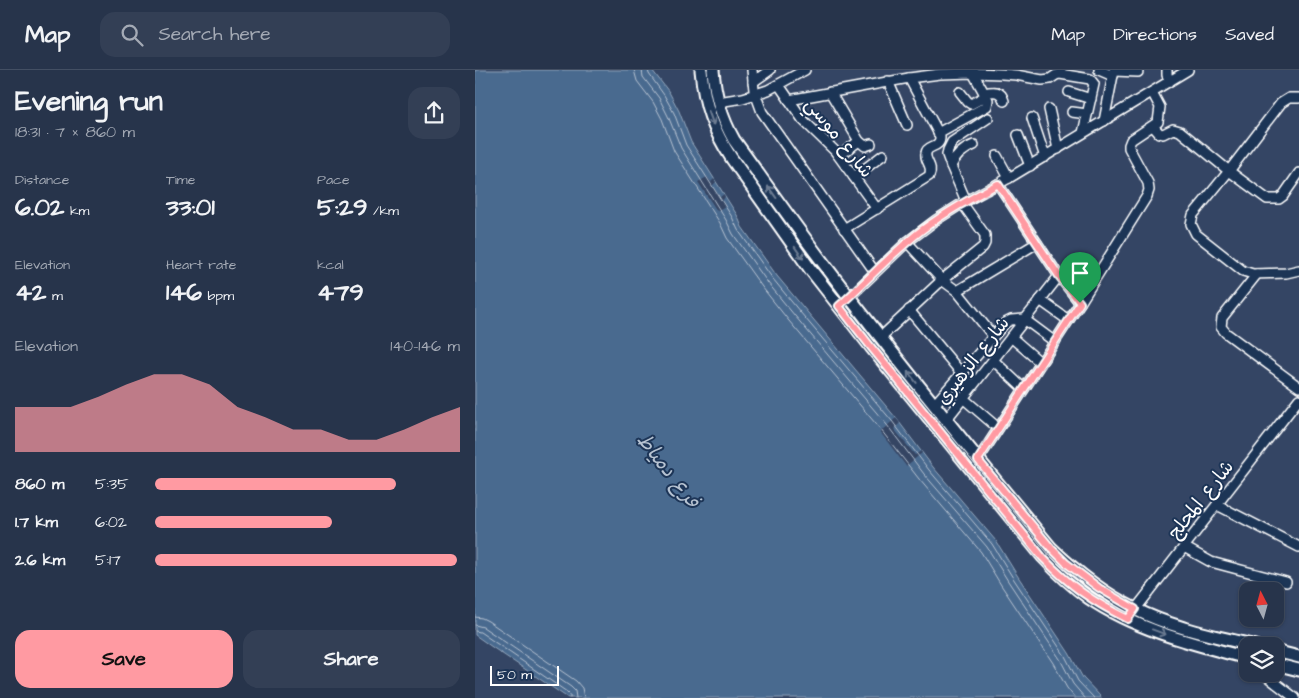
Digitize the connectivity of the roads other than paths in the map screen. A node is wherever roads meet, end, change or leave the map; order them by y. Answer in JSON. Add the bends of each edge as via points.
{"nodes":[{"id":1,"x":701,"y":70,"type":"edge"},
{"id":2,"x":713,"y":70,"type":"edge"},
{"id":3,"x":752,"y":70,"type":"edge"},
{"id":4,"x":770,"y":70,"type":"edge"},
{"id":5,"x":805,"y":70,"type":"edge"},
{"id":6,"x":1099,"y":70,"type":"edge"},
{"id":7,"x":1167,"y":70,"type":"edge"},
{"id":8,"x":1187,"y":70,"type":"edge"},
{"id":9,"x":988,"y":72,"type":"edge"},
{"id":10,"x":1138,"y":72,"type":"dead end"},
{"id":11,"x":922,"y":73,"type":"edge"},
{"id":12,"x":973,"y":73,"type":"junction"},
{"id":13,"x":1019,"y":73,"type":"edge"},
{"id":14,"x":1113,"y":73,"type":"edge"},
{"id":15,"x":909,"y":78,"type":"junction"},
{"id":16,"x":888,"y":81,"type":"junction"},
{"id":17,"x":1170,"y":81,"type":"junction"},
{"id":18,"x":753,"y":82,"type":"junction"},
{"id":19,"x":779,"y":85,"type":"junction"},
{"id":20,"x":829,"y":92,"type":"junction"},
{"id":21,"x":960,"y":92,"type":"dead end"},
{"id":22,"x":1069,"y":92,"type":"dead end"},
{"id":23,"x":1152,"y":92,"type":"junction"},
{"id":24,"x":755,"y":95,"type":"junction"},
{"id":25,"x":985,"y":95,"type":"junction"},
{"id":26,"x":1299,"y":98,"type":"edge"},
{"id":27,"x":1091,"y":99,"type":"junction"},
{"id":28,"x":789,"y":100,"type":"junction"},
{"id":29,"x":1005,"y":100,"type":"dead end"},
{"id":30,"x":718,"y":102,"type":"junction"},
{"id":31,"x":1049,"y":109,"type":"dead end"},
{"id":32,"x":978,"y":112,"type":"junction"},
{"id":33,"x":1072,"y":112,"type":"dead end"},
{"id":34,"x":1087,"y":114,"type":"junction"},
{"id":35,"x":967,"y":118,"type":"junction"},
{"id":36,"x":1032,"y":118,"type":"dead end"},
{"id":37,"x":1104,"y":121,"type":"junction"},
{"id":38,"x":955,"y":124,"type":"junction"},
{"id":39,"x":907,"y":125,"type":"dead end"},
{"id":40,"x":1153,"y":126,"type":"junction"},
{"id":41,"x":973,"y":128,"type":"junction"},
{"id":42,"x":938,"y":132,"type":"junction"},
{"id":43,"x":1083,"y":133,"type":"junction"},
{"id":44,"x":1018,"y":135,"type":"dead end"},
{"id":45,"x":960,"y":137,"type":"junction"},
{"id":46,"x":859,"y":141,"type":"junction"},
{"id":47,"x":871,"y":144,"type":"dead end"},
{"id":48,"x":974,"y":145,"type":"dead end"},
{"id":49,"x":1059,"y":149,"type":"junction"},
{"id":50,"x":883,"y":155,"type":"dead end"},
{"id":51,"x":839,"y":156,"type":"junction"},
{"id":52,"x":997,"y":156,"type":"dead end"},
{"id":53,"x":1045,"y":157,"type":"junction"},
{"id":54,"x":951,"y":166,"type":"junction"},
{"id":55,"x":1030,"y":166,"type":"junction"},
{"id":56,"x":1229,"y":171,"type":"junction"},
{"id":57,"x":1299,"y":173,"type":"edge"},
{"id":58,"x":854,"y":177,"type":"junction"},
{"id":59,"x":1009,"y":178,"type":"junction"},
{"id":60,"x":998,"y":184,"type":"junction"},
{"id":61,"x":964,"y":202,"type":"junction"},
{"id":62,"x":877,"y":209,"type":"junction"},
{"id":63,"x":844,"y":229,"type":"junction"},
{"id":64,"x":907,"y":242,"type":"junction"},
{"id":65,"x":1037,"y":243,"type":"junction"},
{"id":66,"x":1299,"y":270,"type":"edge"},
{"id":67,"x":875,"y":272,"type":"junction"},
{"id":68,"x":1257,"y":274,"type":"junction"},
{"id":69,"x":1059,"y":276,"type":"junction"},
{"id":70,"x":942,"y":280,"type":"junction"},
{"id":71,"x":957,"y":291,"type":"junction"},
{"id":72,"x":850,"y":297,"type":"junction"},
{"id":73,"x":1040,"y":300,"type":"junction"},
{"id":74,"x":1080,"y":303,"type":"junction"},
{"id":75,"x":839,"y":306,"type":"junction"},
{"id":76,"x":909,"y":310,"type":"junction"},
{"id":77,"x":1024,"y":319,"type":"junction"},
{"id":78,"x":1068,"y":320,"type":"junction"},
{"id":79,"x":993,"y":336,"type":"junction"},
{"id":80,"x":881,"y":337,"type":"junction"},
{"id":81,"x":1011,"y":337,"type":"junction"},
{"id":82,"x":1055,"y":342,"type":"junction"},
{"id":83,"x":993,"y":360,"type":"junction"},
{"id":84,"x":1041,"y":363,"type":"junction"},
{"id":85,"x":962,"y":373,"type":"junction"},
{"id":86,"x":972,"y":386,"type":"junction"},
{"id":87,"x":1299,"y":387,"type":"edge"},
{"id":88,"x":1024,"y":389,"type":"junction"},
{"id":89,"x":963,"y":398,"type":"junction"},
{"id":90,"x":1297,"y":404,"type":"edge"},
{"id":91,"x":934,"y":405,"type":"junction"},
{"id":92,"x":946,"y":420,"type":"junction"},
{"id":93,"x":998,"y":428,"type":"junction"},
{"id":94,"x":978,"y":460,"type":"junction"},
{"id":95,"x":1217,"y":505,"type":"junction"},
{"id":96,"x":1184,"y":547,"type":"junction"},
{"id":97,"x":1299,"y":548,"type":"edge"},
{"id":98,"x":1286,"y":582,"type":"dead end"},
{"id":99,"x":1135,"y":609,"type":"junction"},
{"id":100,"x":1128,"y":619,"type":"junction"},
{"id":101,"x":1239,"y":642,"type":"edge"},
{"id":102,"x":1284,"y":653,"type":"edge"},
{"id":103,"x":1239,"y":656,"type":"edge"},
{"id":104,"x":1299,"y":657,"type":"edge"},
{"id":105,"x":1284,"y":666,"type":"edge"},
{"id":106,"x":1299,"y":670,"type":"edge"},
{"id":107,"x":1275,"y":682,"type":"edge"},
{"id":108,"x":1295,"y":698,"type":"edge"}],
"edges":[{"from":1,"to":75,"type":"main road","one_way":true,"via":[[705,101],[723,146]]},
{"from":2,"to":30,"type":"main road"},
{"from":3,"to":18,"type":"street"},
{"from":4,"to":18,"type":"street"},
{"from":5,"to":19,"type":"street"},
{"from":6,"to":14,"type":"street"},
{"from":7,"to":17,"type":"street"},
{"from":8,"to":17,"type":"street"},
{"from":9,"to":12,"type":"street"},
{"from":9,"to":13,"type":"street"},
{"from":10,"to":14,"type":"street"},
{"from":11,"to":12,"type":"street"},
{"from":11,"to":15,"type":"street"},
{"from":12,"to":25,"type":"street"},
{"from":13,"to":27,"type":"street","via":[[1042,80],[1061,74],[1090,79],[1094,84]]},
{"from":14,"to":37,"type":"street"},
{"from":15,"to":16,"type":"street"},
{"from":15,"to":42,"type":"street"},
{"from":16,"to":20,"type":"street"},
{"from":16,"to":39,"type":"street"},
{"from":17,"to":23,"type":"street"},
{"from":18,"to":24,"type":"street"},
{"from":19,"to":24,"type":"street"},
{"from":19,"to":28,"type":"street","name":"شارع موسي"},
{"from":20,"to":28,"type":"street"},
{"from":20,"to":46,"type":"street"},
{"from":21,"to":25,"type":"street","via":[[971,104]]},
{"from":22,"to":27,"type":"street"},
{"from":23,"to":37,"type":"street"},
{"from":23,"to":40,"type":"street","via":[[1160,108],[1158,122]]},
{"from":24,"to":30,"type":"street"},
{"from":24,"to":63,"type":"street","via":[[766,118]]},
{"from":25,"to":29,"type":"street","via":[[997,91]]},
{"from":25,"to":32,"type":"street","via":[[987,106]]},
{"from":26,"to":56,"type":"street","via":[[1289,98],[1281,103]]},
{"from":27,"to":34,"type":"street"},
{"from":28,"to":51,"type":"street","name":"شارع موسي","via":[[803,120]]},
{"from":72,"to":30,"type":"main road","one_way":true,"via":[[734,140]]},
{"from":31,"to":49,"type":"street"},
{"from":32,"to":35,"type":"street"},
{"from":32,"to":41,"type":"street","via":[[986,119]]},
{"from":33,"to":34,"type":"street"},
{"from":34,"to":43,"type":"street"},
{"from":35,"to":38,"type":"street"},
{"from":35,"to":41,"type":"street"},
{"from":36,"to":53,"type":"street"},
{"from":37,"to":43,"type":"street"},
{"from":38,"to":42,"type":"street"},
{"from":38,"to":45,"type":"street"},
{"from":40,"to":56,"type":"street","via":[[1163,134],[1173,129],[1179,131]]},
{"from":40,"to":74,"type":"street","via":[[1129,144],[1148,183],[1147,196]]},
{"from":41,"to":45,"type":"street"},
{"from":42,"to":62,"type":"street","via":[[939,142],[926,152],[931,168],[929,176]]},
{"from":43,"to":49,"type":"street"},
{"from":44,"to":55,"type":"street"},
{"from":45,"to":54,"type":"street","via":[[948,150]]},
{"from":46,"to":47,"type":"street","via":[[865,146]]},
{"from":46,"to":51,"type":"street"},
{"from":48,"to":54,"type":"street","via":[[960,152]]},
{"from":49,"to":53,"type":"street"},
{"from":50,"to":58,"type":"street"},
{"from":51,"to":58,"type":"street","name":"شارع موسي"},
{"from":52,"to":59,"type":"street"},
{"from":53,"to":55,"type":"street"},
{"from":54,"to":61,"type":"street"},
{"from":55,"to":59,"type":"street"},
{"from":56,"to":57,"type":"street","via":[[1273,200],[1283,196]]},
{"from":56,"to":68,"type":"street","via":[[1193,215],[1191,224],[1196,234],[1243,271]]},
{"from":58,"to":62,"type":"street","name":"شارع موسي"},
{"from":59,"to":60,"type":"street"},
{"from":60,"to":61,"type":"street"},
{"from":60,"to":65,"type":"street"},
{"from":61,"to":64,"type":"street"},
{"from":61,"to":70,"type":"street","via":[[983,231],[985,243]]},
{"from":62,"to":63,"type":"street"},
{"from":63,"to":67,"type":"street"},
{"from":64,"to":67,"type":"street"},
{"from":64,"to":70,"type":"street"},
{"from":65,"to":69,"type":"street"},
{"from":65,"to":71,"type":"street"},
{"from":66,"to":68,"type":"street"},
{"from":67,"to":72,"type":"street"},
{"from":68,"to":87,"type":"street","via":[[1222,318],[1221,327]]},
{"from":69,"to":73,"type":"street","name":"شارع الزهيري"},
{"from":69,"to":74,"type":"street"},
{"from":70,"to":71,"type":"street"},
{"from":70,"to":76,"type":"street"},
{"from":71,"to":79,"type":"street"},
{"from":72,"to":75,"type":"street"},
{"from":72,"to":80,"type":"main road"},
{"from":73,"to":77,"type":"street","name":"شارع الزهيري"},
{"from":73,"to":78,"type":"street"},
{"from":74,"to":78,"type":"street"},
{"from":75,"to":100,"type":"main road","via":[[1043,558],[1091,599]]},
{"from":76,"to":80,"type":"street"},
{"from":76,"to":85,"type":"street"},
{"from":77,"to":79,"type":"street","name":"شارع الزهيري","via":[[1005,323]]},
{"from":77,"to":81,"type":"street","name":"شارع الزهيري"},
{"from":77,"to":82,"type":"street"},
{"from":78,"to":82,"type":"street"},
{"from":79,"to":85,"type":"street","name":"شارع الزهيري"},
{"from":91,"to":80,"type":"main road","one_way":true},
{"from":81,"to":83,"type":"street","name":"شارع الزهيري"},
{"from":81,"to":84,"type":"street"},
{"from":82,"to":84,"type":"street"},
{"from":83,"to":86,"type":"street","name":"شارع الزهيري"},
{"from":83,"to":88,"type":"street"},
{"from":84,"to":88,"type":"street"},
{"from":85,"to":86,"type":"street"},
{"from":85,"to":91,"type":"street","name":"شارع الزهيري"},
{"from":86,"to":89,"type":"street","name":"شارع الزهيري"},
{"from":88,"to":93,"type":"street"},
{"from":89,"to":92,"type":"street","name":"شارع الزهيري"},
{"from":89,"to":93,"type":"street"},
{"from":90,"to":95,"type":"street","name":"شارع المحلج"},
{"from":91,"to":92,"type":"main road"},
{"from":92,"to":94,"type":"main road"},
{"from":93,"to":94,"type":"street"},
{"from":94,"to":99,"type":"main road","via":[[1066,563]]},
{"from":95,"to":96,"type":"street","name":"شارع المحلج"},
{"from":95,"to":97,"type":"street"},
{"from":96,"to":98,"type":"street","via":[[1211,562]]},
{"from":96,"to":99,"type":"street","name":"شارع المحلج"},
{"from":99,"to":100,"type":"street","name":"شارع المحلج"},
{"from":99,"to":101,"type":"main road","via":[[1191,630]]},
{"from":100,"to":103,"type":"main road","one_way":true,"via":[[1166,635]]},
{"from":102,"to":104,"type":"main road"},
{"from":105,"to":106,"type":"main road"},
{"from":107,"to":108,"type":"street"}]}
